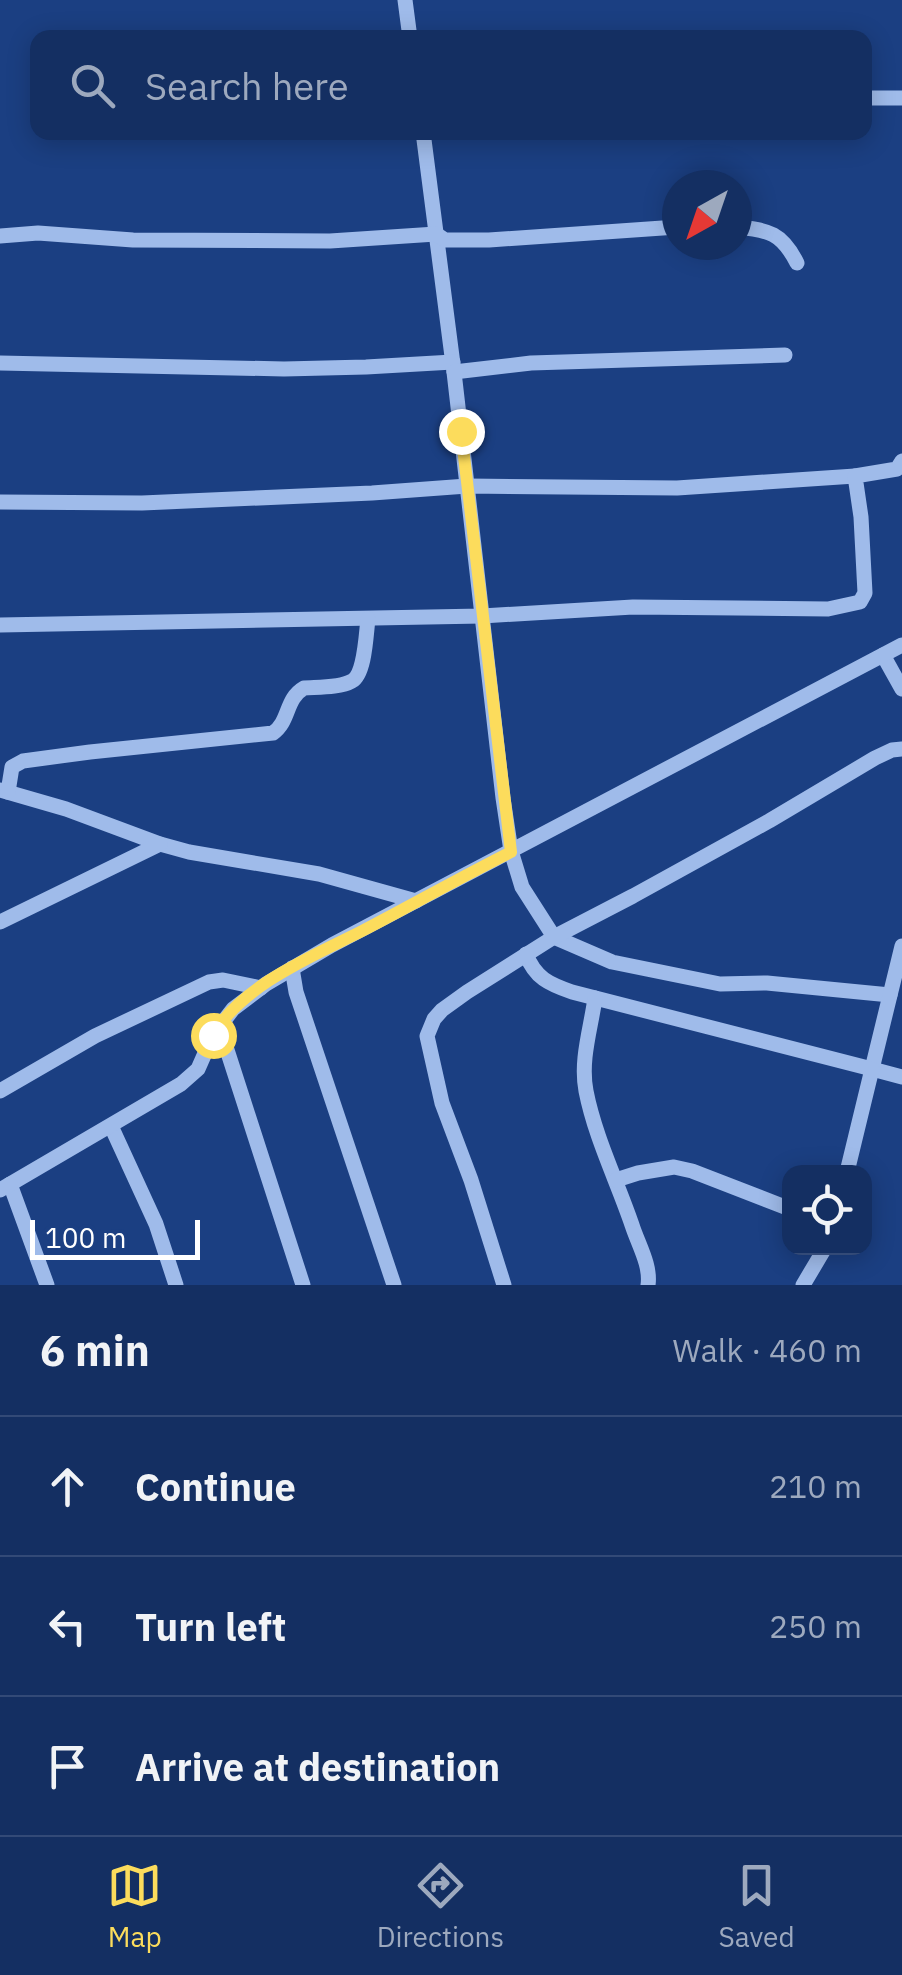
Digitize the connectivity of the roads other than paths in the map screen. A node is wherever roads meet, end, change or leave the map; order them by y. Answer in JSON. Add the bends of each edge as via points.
{"nodes":[{"id":1,"x":405,"y":0,"type":"edge"},
{"id":2,"x":409,"y":30,"type":"edge"},
{"id":3,"x":872,"y":98,"type":"edge"},
{"id":4,"x":902,"y":98,"type":"edge"},
{"id":5,"x":425,"y":140,"type":"edge"},
{"id":6,"x":662,"y":228,"type":"edge"},
{"id":7,"x":752,"y":229,"type":"edge"},
{"id":8,"x":436,"y":234,"type":"junction"},
{"id":9,"x":0,"y":236,"type":"edge"},
{"id":10,"x":797,"y":263,"type":"dead end"},
{"id":11,"x":785,"y":355,"type":"dead end"},
{"id":12,"x":0,"y":363,"type":"edge"},
{"id":13,"x":454,"y":367,"type":"junction"},
{"id":14,"x":900,"y":467,"type":"edge"},
{"id":15,"x":855,"y":476,"type":"junction"},
{"id":16,"x":468,"y":486,"type":"junction"},
{"id":17,"x":0,"y":502,"type":"edge"},
{"id":18,"x":482,"y":616,"type":"junction"},
{"id":19,"x":368,"y":620,"type":"junction"},
{"id":20,"x":0,"y":625,"type":"edge"},
{"id":21,"x":902,"y":645,"type":"edge"},
{"id":22,"x":883,"y":655,"type":"junction"},
{"id":23,"x":902,"y":689,"type":"edge"},
{"id":24,"x":902,"y":749,"type":"edge"},
{"id":25,"x":4,"y":791,"type":"edge"},
{"id":26,"x":160,"y":844,"type":"junction"},
{"id":27,"x":511,"y":852,"type":"junction"},
{"id":28,"x":416,"y":901,"type":"junction"},
{"id":29,"x":0,"y":922,"type":"edge"},
{"id":30,"x":554,"y":936,"type":"junction"},
{"id":31,"x":902,"y":946,"type":"edge"},
{"id":32,"x":526,"y":954,"type":"junction"},
{"id":33,"x":292,"y":968,"type":"junction"},
{"id":34,"x":261,"y":988,"type":"junction"},
{"id":35,"x":890,"y":995,"type":"junction"},
{"id":36,"x":595,"y":998,"type":"junction"},
{"id":37,"x":219,"y":1025,"type":"junction"},
{"id":38,"x":872,"y":1069,"type":"junction"},
{"id":39,"x":902,"y":1077,"type":"edge"},
{"id":40,"x":0,"y":1091,"type":"edge"},
{"id":41,"x":111,"y":1126,"type":"junction"},
{"id":42,"x":849,"y":1165,"type":"edge"},
{"id":43,"x":616,"y":1180,"type":"junction"},
{"id":44,"x":5,"y":1187,"type":"edge"},
{"id":45,"x":782,"y":1206,"type":"edge"},
{"id":46,"x":821,"y":1255,"type":"edge"},
{"id":47,"x":47,"y":1285,"type":"edge"},
{"id":48,"x":176,"y":1285,"type":"edge"},
{"id":49,"x":303,"y":1285,"type":"edge"},
{"id":50,"x":394,"y":1285,"type":"edge"},
{"id":51,"x":504,"y":1285,"type":"edge"},
{"id":52,"x":648,"y":1285,"type":"edge"},
{"id":53,"x":803,"y":1285,"type":"edge"}],
"edges":[{"from":1,"to":2,"type":"street"},
{"from":3,"to":4,"type":"street"},
{"from":5,"to":8,"type":"street"},
{"from":6,"to":8,"type":"street","via":[[489,240]]},
{"from":7,"to":10,"type":"street","via":[[778,236]]},
{"from":8,"to":9,"type":"street","via":[[330,242]]},
{"from":8,"to":13,"type":"street"},
{"from":11,"to":13,"type":"street"},
{"from":12,"to":13,"type":"street"},
{"from":13,"to":16,"type":"street"},
{"from":14,"to":15,"type":"street"},
{"from":15,"to":16,"type":"street","via":[[677,488]]},
{"from":15,"to":18,"type":"street","via":[[864,593],[858,604]]},
{"from":16,"to":17,"type":"street","via":[[142,503]]},
{"from":16,"to":18,"type":"street"},
{"from":18,"to":19,"type":"street"},
{"from":18,"to":27,"type":"street"},
{"from":19,"to":20,"type":"street"},
{"from":19,"to":25,"type":"street","via":[[355,680],[297,692],[273,733],[24,761],[12,767]]},
{"from":21,"to":22,"type":"street"},
{"from":22,"to":23,"type":"street"},
{"from":22,"to":27,"type":"street"},
{"from":24,"to":30,"type":"street","via":[[874,758]]},
{"from":25,"to":26,"type":"street"},
{"from":26,"to":28,"type":"street","via":[[320,874]]},
{"from":26,"to":29,"type":"street"},
{"from":27,"to":28,"type":"street"},
{"from":27,"to":30,"type":"street","via":[[522,886]]},
{"from":28,"to":33,"type":"street"},
{"from":30,"to":32,"type":"street"},
{"from":30,"to":35,"type":"street","via":[[612,962],[720,984]]},
{"from":31,"to":35,"type":"street"},
{"from":32,"to":36,"type":"street","via":[[543,981]]},
{"from":32,"to":51,"type":"street","via":[[442,1010],[427,1036],[442,1103]]},
{"from":33,"to":34,"type":"street"},
{"from":33,"to":50,"type":"street"},
{"from":34,"to":37,"type":"street"},
{"from":34,"to":40,"type":"street","via":[[209,982]]},
{"from":35,"to":38,"type":"street"},
{"from":36,"to":38,"type":"street"},
{"from":36,"to":43,"type":"street","via":[[584,1076]]},
{"from":37,"to":41,"type":"street","via":[[191,1076]]},
{"from":37,"to":49,"type":"street"},
{"from":38,"to":39,"type":"street"},
{"from":38,"to":42,"type":"street"},
{"from":41,"to":44,"type":"street"},
{"from":41,"to":48,"type":"street"},
{"from":43,"to":45,"type":"street","via":[[674,1167]]},
{"from":43,"to":52,"type":"street"},
{"from":44,"to":47,"type":"street"},
{"from":46,"to":53,"type":"street"}]}
